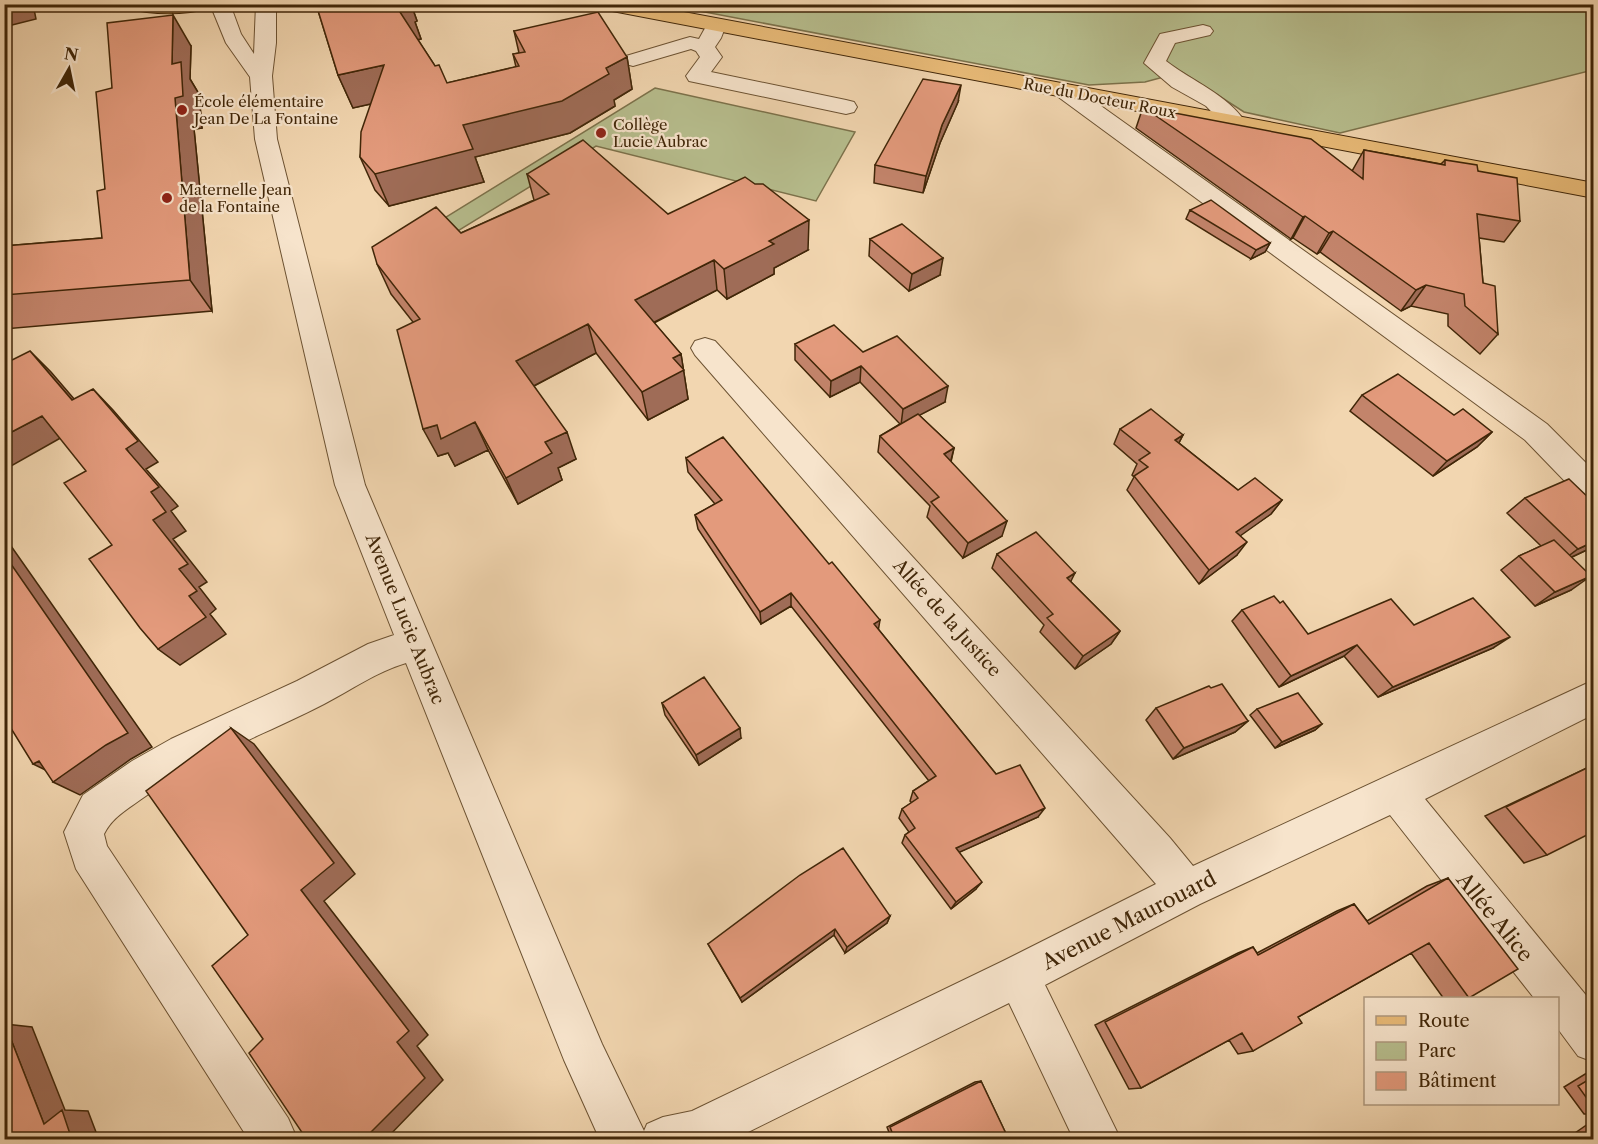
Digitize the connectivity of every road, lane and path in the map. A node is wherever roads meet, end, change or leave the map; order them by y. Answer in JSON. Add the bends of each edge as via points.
{"nodes":[{"id":1,"x":133,"y":4,"type":"edge"},
{"id":2,"x":204,"y":4,"type":"edge"},
{"id":3,"x":220,"y":4,"type":"edge"},
{"id":4,"x":266,"y":4,"type":"edge"},
{"id":5,"x":607,"y":4,"type":"edge"},
{"id":6,"x":716,"y":25,"type":"junction"},
{"id":7,"x":1203,"y":31,"type":"dead end"},
{"id":8,"x":704,"y":46,"type":"junction"},
{"id":9,"x":633,"y":60,"type":"dead end"},
{"id":10,"x":261,"y":76,"type":"junction"},
{"id":11,"x":1065,"y":91,"type":"junction"},
{"id":12,"x":846,"y":107,"type":"dead end"},
{"id":13,"x":1235,"y":123,"type":"junction"},
{"id":14,"x":1593,"y":191,"type":"edge"},
{"id":15,"x":705,"y":348,"type":"dead end"},
{"id":16,"x":1593,"y":491,"type":"edge"},
{"id":17,"x":415,"y":645,"type":"junction"},
{"id":18,"x":1593,"y":696,"type":"edge"},
{"id":19,"x":1396,"y":793,"type":"junction"},
{"id":20,"x":1186,"y":890,"type":"junction"},
{"id":21,"x":1018,"y":976,"type":"junction"},
{"id":22,"x":1559,"y":997,"type":"edge"},
{"id":23,"x":1559,"y":997,"type":"edge"},
{"id":24,"x":1593,"y":1040,"type":"edge"},
{"id":25,"x":272,"y":1134,"type":"dead end"},
{"id":26,"x":624,"y":1140,"type":"edge"},
{"id":27,"x":663,"y":1140,"type":"edge"},
{"id":28,"x":1098,"y":1140,"type":"edge"}],
"edges":[{"from":1,"to":2,"type":"main road","via":[[162,8]]},
{"from":3,"to":10,"type":"street","via":[[223,19],[243,55]]},
{"from":4,"to":10,"type":"street","name":"Avenue Lucie Aubrac"},
{"from":5,"to":6,"type":"main road","name":"Rue du Docteur Roux"},
{"from":6,"to":8,"type":"street"},
{"from":6,"to":11,"type":"main road","name":"Rue du Docteur Roux"},
{"from":7,"to":13,"type":"street","via":[[1167,38],[1155,63],[1214,101]]},
{"from":8,"to":9,"type":"street","via":[[690,43]]},
{"from":8,"to":12,"type":"street","via":[[711,57],[697,76]]},
{"from":10,"to":17,"type":"street","name":"Avenue Lucie Aubrac","via":[[266,139],[350,485]]},
{"from":11,"to":13,"type":"main road","name":"Rue du Docteur Roux"},
{"from":11,"to":16,"type":"street","via":[[1536,432]]},
{"from":13,"to":14,"type":"main road","name":"Rue du Docteur Roux"},
{"from":15,"to":20,"type":"street","name":"Allée de la Justice"},
{"from":17,"to":25,"type":"street","via":[[380,655],[145,774],[97,808],[84,832],[90,855]]},
{"from":17,"to":26,"type":"street","name":"Avenue Lucie Aubrac","via":[[581,1050]]},
{"from":18,"to":19,"type":"street","name":"Avenue Maurouard"},
{"from":19,"to":20,"type":"street","name":"Avenue Maurouard"},
{"from":19,"to":23,"type":"street","name":"Allée Alice"},
{"from":20,"to":21,"type":"street","name":"Avenue Maurouard"},
{"from":21,"to":27,"type":"street","name":"Avenue Maurouard","via":[[696,1132]]},
{"from":21,"to":28,"type":"street"},
{"from":22,"to":24,"type":"street","name":"Allée Alice"}]}
